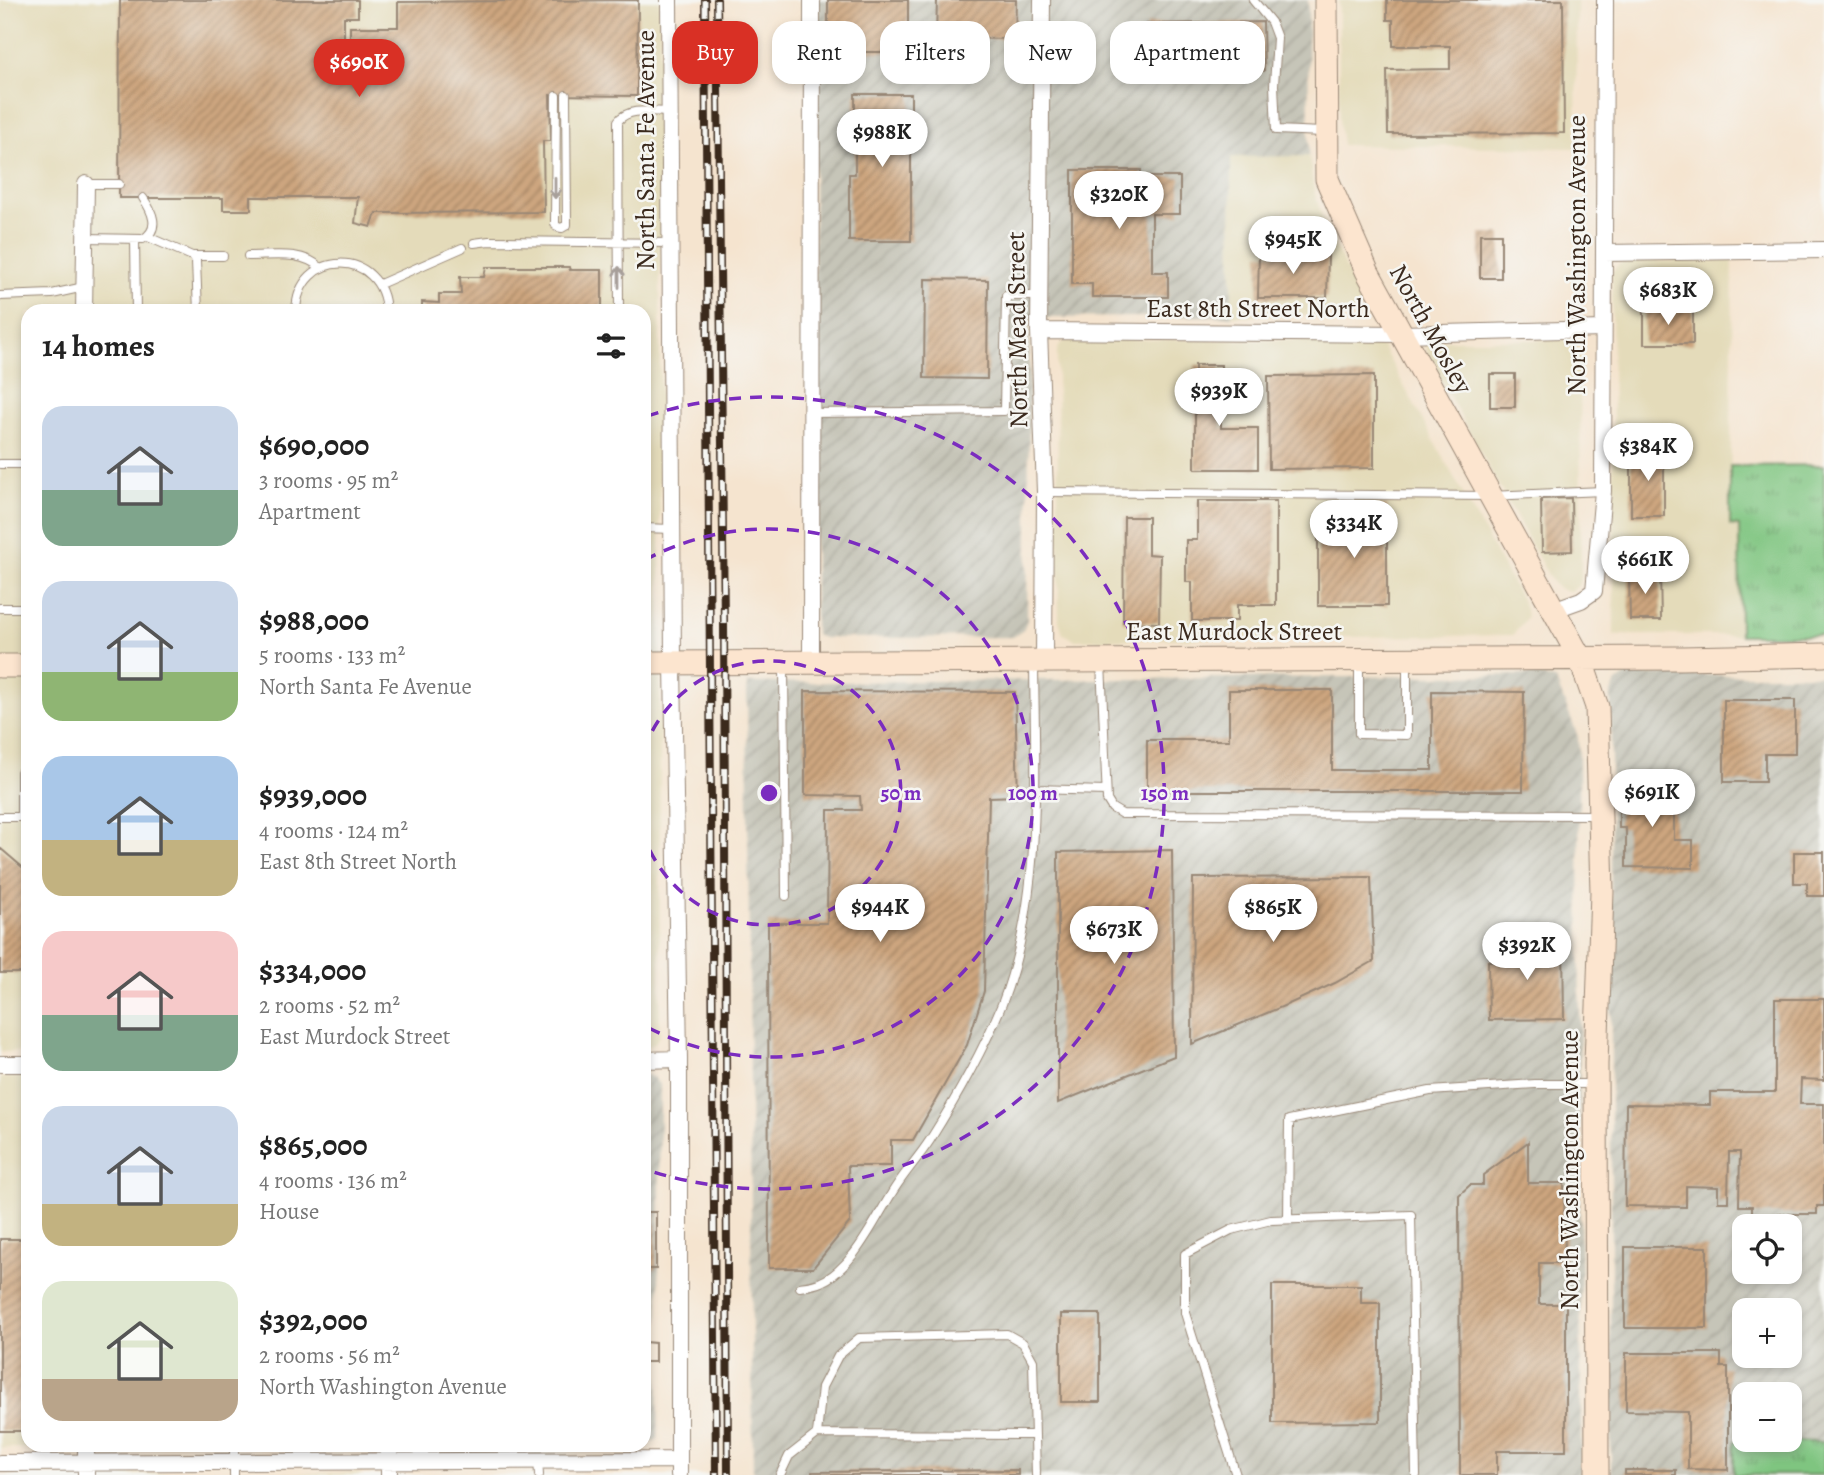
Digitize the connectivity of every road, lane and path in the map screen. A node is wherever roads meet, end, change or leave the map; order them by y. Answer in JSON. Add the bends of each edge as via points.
{"nodes":[{"id":1,"x":669,"y":0,"type":"edge"},
{"id":2,"x":812,"y":0,"type":"edge"},
{"id":3,"x":1042,"y":0,"type":"edge"},
{"id":4,"x":1253,"y":0,"type":"edge"},
{"id":5,"x":1326,"y":0,"type":"edge"},
{"id":6,"x":1605,"y":0,"type":"edge"},
{"id":7,"x":566,"y":95,"type":"dead end"},
{"id":8,"x":556,"y":96,"type":"dead end"},
{"id":9,"x":670,"y":112,"type":"junction"},
{"id":10,"x":1326,"y":132,"type":"junction"},
{"id":11,"x":555,"y":147,"type":"junction"},
{"id":12,"x":566,"y":147,"type":"junction"},
{"id":13,"x":86,"y":184,"type":"joint"},
{"id":14,"x":119,"y":184,"type":"dead end"},
{"id":15,"x":143,"y":198,"type":"dead end"},
{"id":16,"x":562,"y":228,"type":"junction"},
{"id":17,"x":148,"y":237,"type":"junction"},
{"id":18,"x":85,"y":239,"type":"junction"},
{"id":19,"x":135,"y":239,"type":"junction"},
{"id":20,"x":561,"y":241,"type":"junction"},
{"id":21,"x":619,"y":242,"type":"junction"},
{"id":22,"x":474,"y":243,"type":"dead end"},
{"id":23,"x":670,"y":243,"type":"junction"},
{"id":24,"x":462,"y":248,"type":"dead end"},
{"id":25,"x":1824,"y":250,"type":"edge"},
{"id":26,"x":1604,"y":253,"type":"junction"},
{"id":27,"x":192,"y":256,"type":"junction"},
{"id":28,"x":223,"y":256,"type":"dead end"},
{"id":29,"x":248,"y":256,"type":"dead end"},
{"id":30,"x":321,"y":268,"type":"junction"},
{"id":31,"x":380,"y":284,"type":"junction"},
{"id":32,"x":84,"y":287,"type":"junction"},
{"id":33,"x":0,"y":296,"type":"edge"},
{"id":34,"x":1040,"y":296,"type":"junction"},
{"id":35,"x":84,"y":304,"type":"edge"},
{"id":36,"x":136,"y":304,"type":"edge"},
{"id":37,"x":198,"y":304,"type":"edge"},
{"id":38,"x":296,"y":304,"type":"edge"},
{"id":39,"x":386,"y":304,"type":"edge"},
{"id":40,"x":619,"y":304,"type":"edge"},
{"id":41,"x":1603,"y":329,"type":"junction"},
{"id":42,"x":1039,"y":331,"type":"junction"},
{"id":43,"x":1401,"y":334,"type":"junction"},
{"id":44,"x":811,"y":413,"type":"junction"},
{"id":45,"x":0,"y":464,"type":"edge"},
{"id":46,"x":21,"y":464,"type":"edge"},
{"id":47,"x":1603,"y":491,"type":"junction"},
{"id":48,"x":1045,"y":492,"type":"junction"},
{"id":49,"x":1490,"y":496,"type":"junction"},
{"id":50,"x":651,"y":528,"type":"edge"},
{"id":51,"x":672,"y":528,"type":"junction"},
{"id":52,"x":0,"y":608,"type":"edge"},
{"id":53,"x":21,"y":608,"type":"edge"},
{"id":54,"x":1553,"y":610,"type":"junction"},
{"id":55,"x":1824,"y":654,"type":"edge"},
{"id":56,"x":1580,"y":658,"type":"junction"},
{"id":57,"x":1101,"y":659,"type":"junction"},
{"id":58,"x":1359,"y":659,"type":"junction"},
{"id":59,"x":1407,"y":659,"type":"junction"},
{"id":60,"x":1039,"y":660,"type":"junction"},
{"id":61,"x":784,"y":662,"type":"junction"},
{"id":62,"x":811,"y":662,"type":"junction"},
{"id":63,"x":651,"y":663,"type":"edge"},
{"id":64,"x":673,"y":663,"type":"junction"},
{"id":65,"x":0,"y":666,"type":"edge"},
{"id":66,"x":21,"y":666,"type":"edge"},
{"id":67,"x":1034,"y":789,"type":"junction"},
{"id":68,"x":1106,"y":790,"type":"junction"},
{"id":69,"x":1600,"y":815,"type":"junction"},
{"id":70,"x":0,"y":817,"type":"edge"},
{"id":71,"x":21,"y":817,"type":"edge"},
{"id":72,"x":786,"y":897,"type":"dead end"},
{"id":73,"x":679,"y":1059,"type":"junction"},
{"id":74,"x":651,"y":1060,"type":"edge"},
{"id":75,"x":0,"y":1064,"type":"edge"},
{"id":76,"x":21,"y":1064,"type":"edge"},
{"id":77,"x":1596,"y":1084,"type":"junction"},
{"id":78,"x":1288,"y":1219,"type":"junction"},
{"id":79,"x":800,"y":1287,"type":"dead end"},
{"id":80,"x":817,"y":1434,"type":"junction"},
{"id":81,"x":1035,"y":1435,"type":"junction"},
{"id":82,"x":389,"y":1460,"type":"edge"},
{"id":83,"x":234,"y":1461,"type":"edge"},
{"id":84,"x":0,"y":1463,"type":"edge"},
{"id":85,"x":538,"y":1468,"type":"edge"},
{"id":86,"x":679,"y":1468,"type":"edge"},
{"id":87,"x":86,"y":1469,"type":"edge"},
{"id":88,"x":780,"y":1475,"type":"edge"},
{"id":89,"x":1035,"y":1475,"type":"edge"},
{"id":90,"x":1236,"y":1475,"type":"edge"},
{"id":91,"x":1416,"y":1475,"type":"edge"},
{"id":92,"x":1597,"y":1475,"type":"edge"}],
"edges":[{"from":1,"to":9,"type":"street","name":"North Santa Fe Avenue"},
{"from":2,"to":44,"type":"street"},
{"from":3,"to":34,"type":"street","name":"North Mead Street"},
{"from":4,"to":10,"type":"lane","via":[[1277,38],[1276,130]]},
{"from":5,"to":10,"type":"street","name":"North Mosley"},
{"from":6,"to":26,"type":"street","name":"North Washington Avenue"},
{"from":7,"to":12,"type":"lane"},
{"from":8,"to":11,"type":"lane"},
{"from":9,"to":21,"type":"lane","via":[[630,112],[618,121]]},
{"from":9,"to":23,"type":"street","name":"North Santa Fe Avenue"},
{"from":10,"to":43,"type":"street","name":"North Mosley","via":[[1327,179],[1367,271]]},
{"from":11,"to":12,"type":"lane"},
{"from":11,"to":16,"type":"lane","one_way":true,"via":[[555,223]]},
{"from":12,"to":16,"type":"lane","via":[[567,225]]},
{"from":13,"to":14,"type":"lane"},
{"from":13,"to":18,"type":"street"},
{"from":15,"to":17,"type":"lane","via":[[154,221]]},
{"from":16,"to":20,"type":"lane"},
{"from":17,"to":19,"type":"lane"},
{"from":17,"to":27,"type":"lane"},
{"from":18,"to":19,"type":"lane"},
{"from":18,"to":32,"type":"street"},
{"from":19,"to":36,"type":"lane"},
{"from":20,"to":21,"type":"lane"},
{"from":20,"to":22,"type":"lane"},
{"from":21,"to":23,"type":"lane"},
{"from":40,"to":21,"type":"lane","one_way":true},
{"from":23,"to":51,"type":"street","name":"North Santa Fe Avenue"},
{"from":24,"to":31,"type":"lane"},
{"from":25,"to":26,"type":"street"},
{"from":26,"to":41,"type":"street","name":"North Washington Avenue"},
{"from":27,"to":28,"type":"lane"},
{"from":27,"to":37,"type":"lane","via":[[197,261]]},
{"from":29,"to":30,"type":"lane","via":[[299,256]]},
{"from":30,"to":31,"type":"lane","via":[[356,265]]},
{"from":30,"to":38,"type":"lane","via":[[303,282]]},
{"from":31,"to":39,"type":"lane"},
{"from":32,"to":33,"type":"lane"},
{"from":32,"to":35,"type":"street"},
{"from":34,"to":42,"type":"street","name":"North Mead Street"},
{"from":34,"to":44,"type":"lane","via":[[1006,296],[1004,411]]},
{"from":41,"to":43,"type":"street","name":"East 8th Street North"},
{"from":41,"to":47,"type":"street","name":"North Washington Avenue"},
{"from":42,"to":43,"type":"street","name":"East 8th Street North"},
{"from":42,"to":48,"type":"street","name":"North Mead Street"},
{"from":43,"to":49,"type":"street","name":"North Mosley"},
{"from":44,"to":62,"type":"street"},
{"from":45,"to":46,"type":"lane"},
{"from":47,"to":49,"type":"lane"},
{"from":47,"to":54,"type":"street","name":"North Washington Avenue","via":[[1594,591]]},
{"from":48,"to":49,"type":"lane"},
{"from":48,"to":60,"type":"street","name":"North Mead Street"},
{"from":49,"to":54,"type":"street","name":"North Mosley"},
{"from":50,"to":51,"type":"lane"},
{"from":51,"to":64,"type":"street","name":"North Santa Fe Avenue"},
{"from":52,"to":53,"type":"lane"},
{"from":54,"to":56,"type":"street","name":"North Mosley"},
{"from":55,"to":56,"type":"street","name":"East Murdock Street"},
{"from":56,"to":59,"type":"street","name":"East Murdock Street"},
{"from":56,"to":69,"type":"street","name":"North Washington Avenue","via":[[1597,707]]},
{"from":57,"to":58,"type":"street","name":"East Murdock Street"},
{"from":57,"to":60,"type":"street","name":"East Murdock Street"},
{"from":57,"to":68,"type":"lane"},
{"from":58,"to":59,"type":"street","name":"East Murdock Street"},
{"from":58,"to":59,"type":"lane","via":[[1359,734],[1407,735]]},
{"from":60,"to":62,"type":"street","name":"East Murdock Street"},
{"from":60,"to":67,"type":"lane"},
{"from":61,"to":62,"type":"street","name":"East Murdock Street"},
{"from":61,"to":64,"type":"street","name":"East Murdock Street"},
{"from":61,"to":72,"type":"lane"},
{"from":63,"to":64,"type":"street","name":"East Murdock Street"},
{"from":64,"to":73,"type":"street","name":"North Santa Fe Avenue"},
{"from":65,"to":66,"type":"street"},
{"from":67,"to":68,"type":"lane"},
{"from":67,"to":79,"type":"lane","via":[[1021,937],[1002,1004],[982,1049],[929,1141],[848,1260],[830,1278]]},
{"from":68,"to":69,"type":"lane","via":[[1112,808],[1122,814]]},
{"from":69,"to":77,"type":"street","name":"North Washington Avenue"},
{"from":70,"to":71,"type":"lane"},
{"from":73,"to":74,"type":"street"},
{"from":73,"to":86,"type":"street","name":"North Santa Fe Avenue"},
{"from":75,"to":76,"type":"street"},
{"from":77,"to":78,"type":"lane","via":[[1430,1091],[1289,1120]]},
{"from":77,"to":92,"type":"street","name":"North Washington Avenue"},
{"from":78,"to":90,"type":"lane","via":[[1231,1230],[1185,1254],[1185,1313]]},
{"from":78,"to":91,"type":"lane","via":[[1411,1215]]},
{"from":80,"to":81,"type":"lane"},
{"from":80,"to":81,"type":"lane","via":[[822,1387],[838,1356],[859,1338],[1006,1334],[1023,1343],[1034,1361]]},
{"from":80,"to":88,"type":"lane","via":[[789,1455]]},
{"from":81,"to":89,"type":"lane"},
{"from":82,"to":83,"type":"street"},
{"from":82,"to":85,"type":"street"},
{"from":83,"to":87,"type":"street"},
{"from":84,"to":87,"type":"street"},
{"from":85,"to":86,"type":"street"}]}
